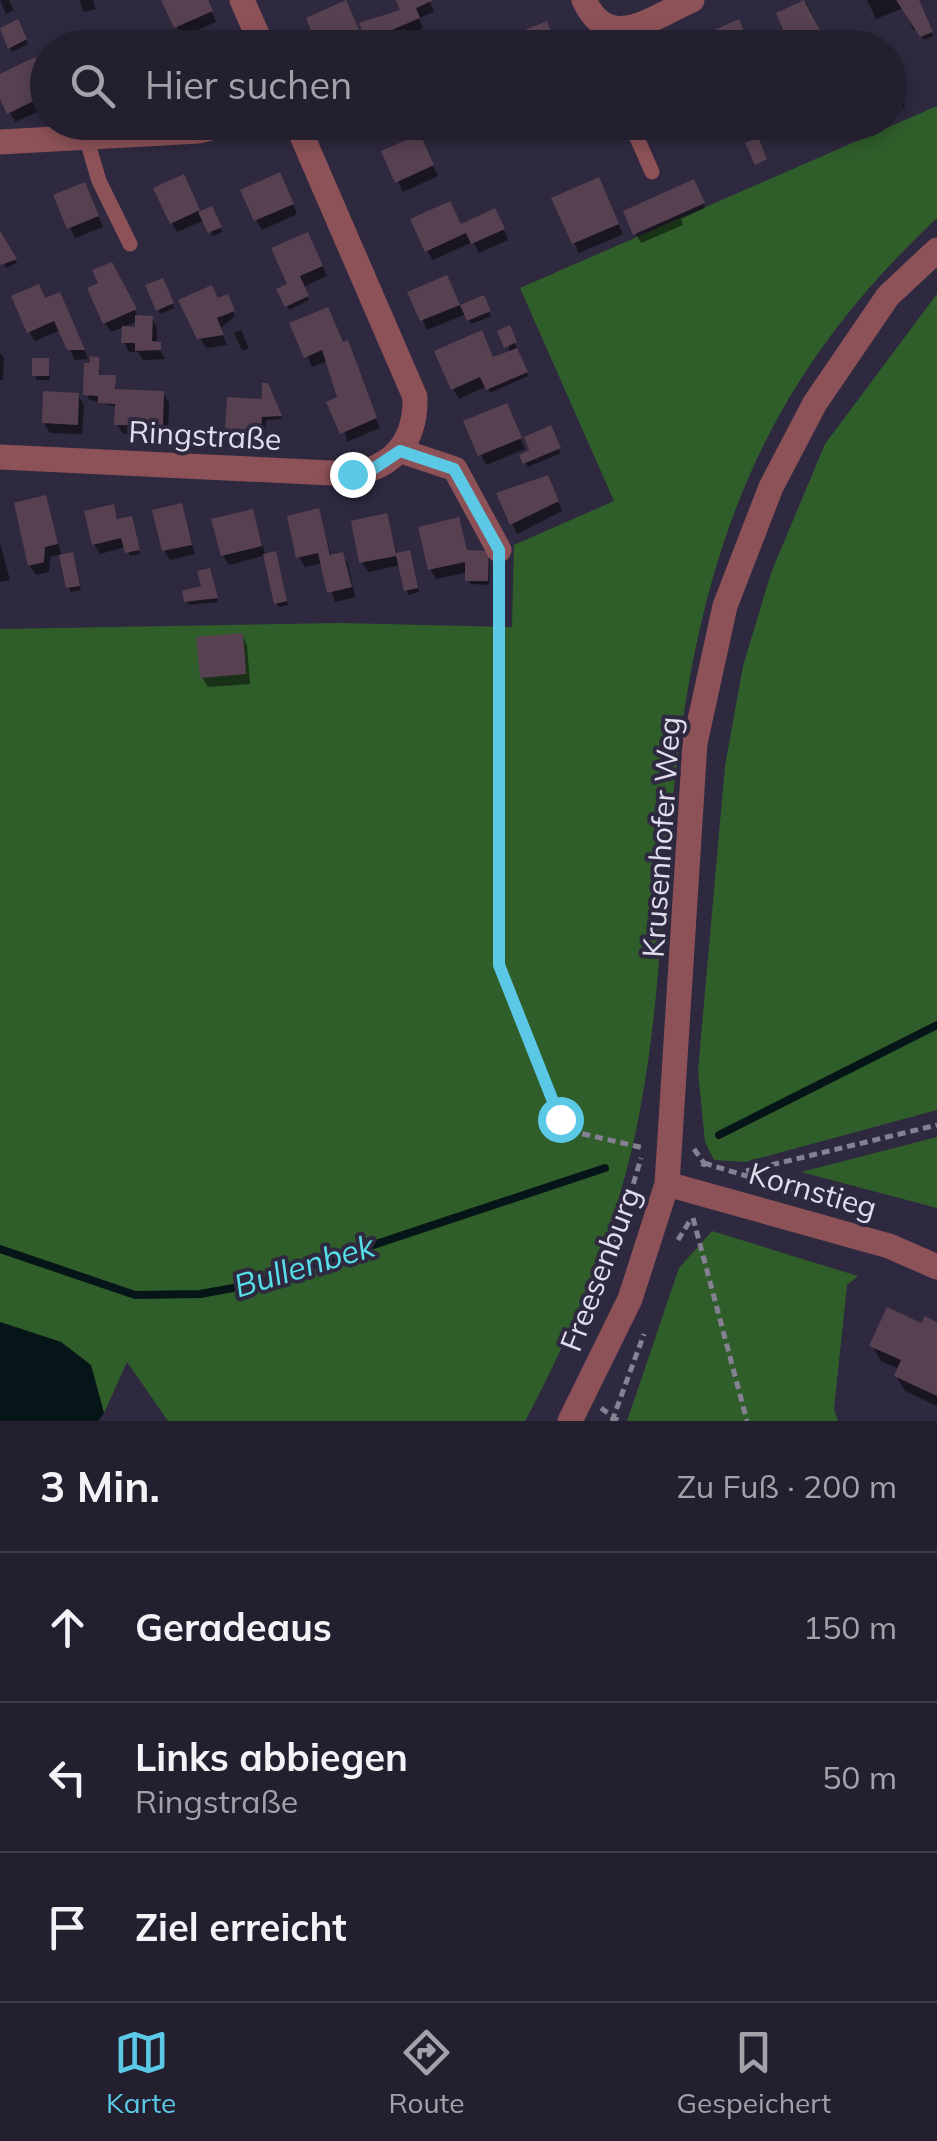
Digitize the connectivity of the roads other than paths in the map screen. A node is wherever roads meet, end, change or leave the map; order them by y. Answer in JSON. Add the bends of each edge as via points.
{"nodes":[{"id":1,"x":242,"y":0,"type":"edge"},
{"id":2,"x":584,"y":0,"type":"edge"},
{"id":3,"x":692,"y":0,"type":"edge"},
{"id":4,"x":255,"y":30,"type":"edge"},
{"id":5,"x":599,"y":30,"type":"edge"},
{"id":6,"x":610,"y":30,"type":"edge"},
{"id":7,"x":43,"y":140,"type":"edge"},
{"id":8,"x":87,"y":140,"type":"edge"},
{"id":9,"x":304,"y":140,"type":"edge"},
{"id":10,"x":638,"y":140,"type":"edge"},
{"id":11,"x":0,"y":142,"type":"edge"},
{"id":12,"x":652,"y":172,"type":"dead end"},
{"id":13,"x":130,"y":244,"type":"dead end"},
{"id":14,"x":937,"y":250,"type":"edge"},
{"id":15,"x":400,"y":451,"type":"junction"},
{"id":16,"x":0,"y":457,"type":"edge"},
{"id":17,"x":499,"y":550,"type":"road end"},
{"id":18,"x":673,"y":1134,"type":"joint"},
{"id":19,"x":668,"y":1184,"type":"junction"},
{"id":20,"x":937,"y":1267,"type":"edge"},
{"id":21,"x":570,"y":1421,"type":"edge"}],
"edges":[{"from":1,"to":4,"type":"street"},
{"from":2,"to":5,"type":"street"},
{"from":3,"to":6,"type":"street"},
{"from":7,"to":11,"type":"street"},
{"from":8,"to":13,"type":"lane"},
{"from":9,"to":15,"type":"street","via":[[416,397],[416,419]]},
{"from":10,"to":12,"type":"lane"},
{"from":14,"to":18,"type":"street","name":"Krusenhofer Weg","via":[[888,296],[815,404],[771,487],[725,606],[694,743]]},
{"from":15,"to":16,"type":"street","name":"Ringstraße","via":[[370,471],[352,474]]},
{"from":15,"to":17,"type":"street","via":[[454,469]]},
{"from":18,"to":19,"type":"street","name":"Freesenburg"},
{"from":19,"to":20,"type":"street","name":"Kornstieg","via":[[889,1246]]},
{"from":19,"to":21,"type":"street","name":"Freesenburg","via":[[630,1299]]}]}
